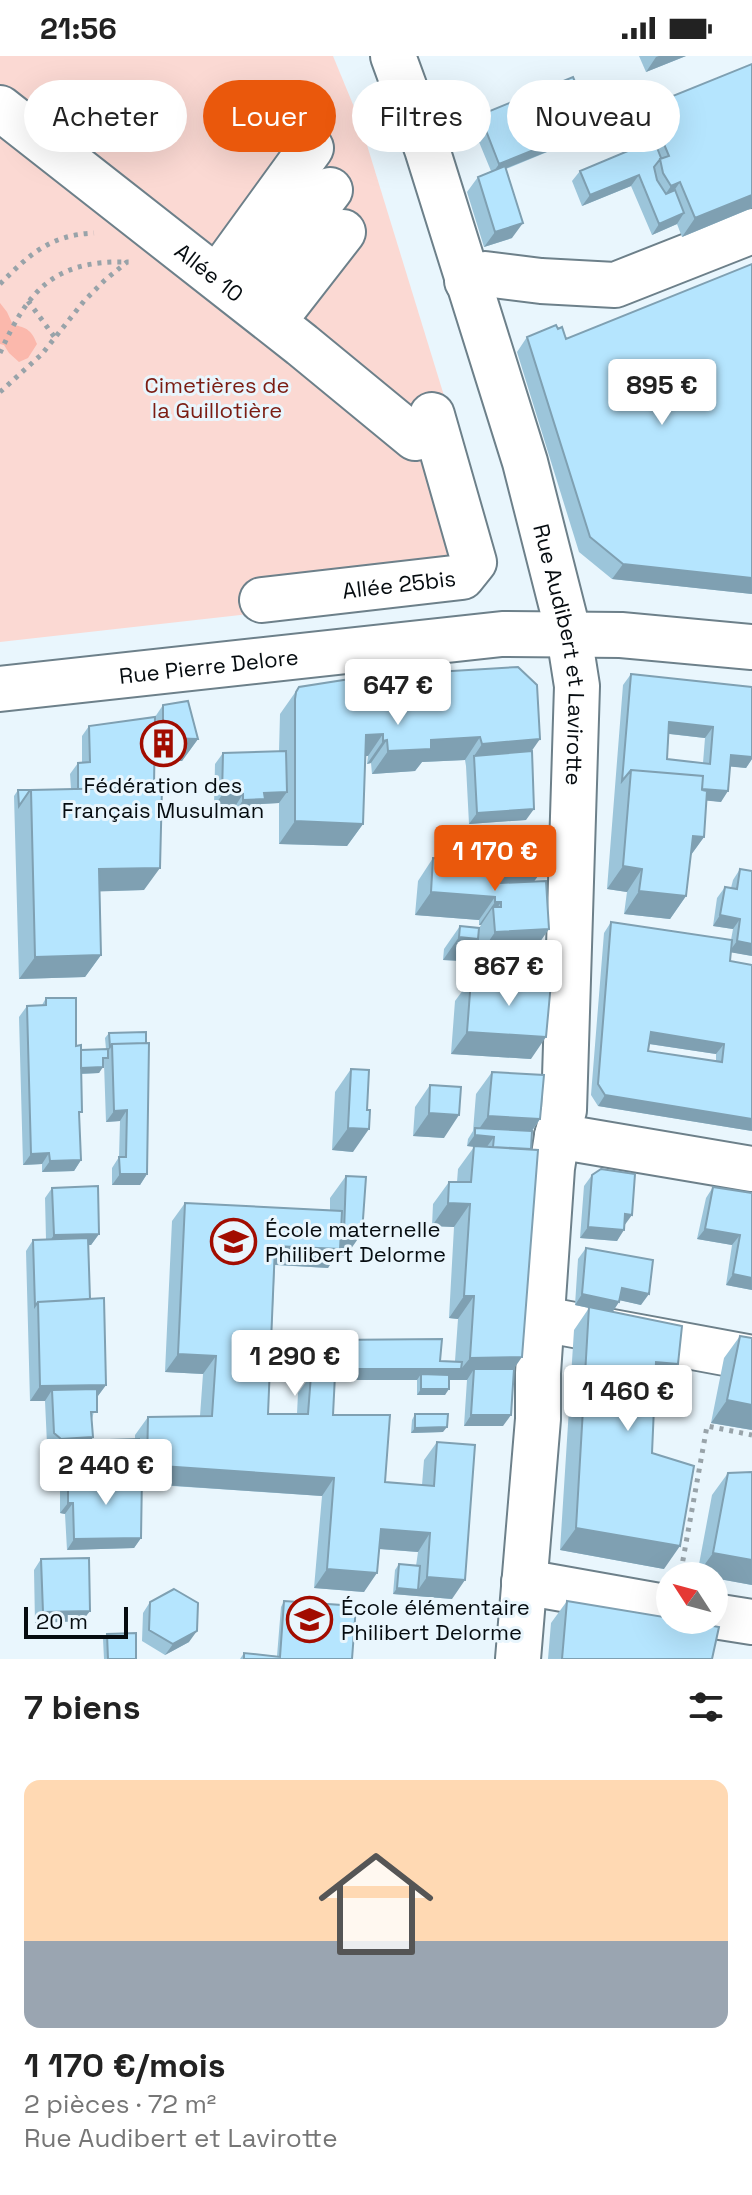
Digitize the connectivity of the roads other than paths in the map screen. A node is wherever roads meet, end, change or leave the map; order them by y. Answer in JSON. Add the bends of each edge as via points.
{"nodes":[{"id":1,"x":393,"y":56,"type":"edge"},
{"id":2,"x":0,"y":108,"type":"edge"},
{"id":3,"x":308,"y":152,"type":"edge"},
{"id":4,"x":330,"y":190,"type":"dead end"},
{"id":5,"x":752,"y":231,"type":"edge"},
{"id":6,"x":343,"y":232,"type":"dead end"},
{"id":7,"x":467,"y":281,"type":"junction"},
{"id":8,"x":246,"y":282,"type":"junction"},
{"id":9,"x":424,"y":427,"type":"joint"},
{"id":10,"x":262,"y":600,"type":"dead end"},
{"id":11,"x":569,"y":635,"type":"junction"},
{"id":12,"x":752,"y":647,"type":"edge"},
{"id":13,"x":0,"y":689,"type":"edge"},
{"id":14,"x":557,"y":1136,"type":"junction"},
{"id":15,"x":752,"y":1169,"type":"edge"},
{"id":16,"x":542,"y":1319,"type":"junction"},
{"id":17,"x":752,"y":1358,"type":"edge"},
{"id":18,"x":524,"y":1582,"type":"junction"},
{"id":19,"x":656,"y":1606,"type":"edge"},
{"id":20,"x":728,"y":1618,"type":"edge"},
{"id":21,"x":752,"y":1622,"type":"edge"},
{"id":22,"x":518,"y":1659,"type":"edge"}],
"edges":[{"from":1,"to":7,"type":"street","name":"Rue Audibert et Lavirotte"},
{"from":2,"to":8,"type":"street","name":"Allée 10"},
{"from":3,"to":8,"type":"street","via":[[229,261]]},
{"from":4,"to":8,"type":"street"},
{"from":5,"to":7,"type":"street","via":[[615,285],[485,274]]},
{"from":6,"to":8,"type":"street","via":[[287,304]]},
{"from":7,"to":11,"type":"street","name":"Rue Audibert et Lavirotte","via":[[525,462]]},
{"from":8,"to":9,"type":"street","name":"Allée 10","via":[[302,345]]},
{"from":9,"to":10,"type":"street","name":"Allée 25bis","via":[[474,562],[462,577]]},
{"from":11,"to":12,"type":"street","name":"Rue Pierre Delore"},
{"from":11,"to":13,"type":"street","name":"Rue Pierre Delore","via":[[502,634]]},
{"from":11,"to":14,"type":"street","name":"Rue Audibert et Lavirotte","via":[[577,686],[564,1110]]},
{"from":14,"to":15,"type":"street"},
{"from":14,"to":16,"type":"street","name":"Rue Audibert et Lavirotte"},
{"from":16,"to":17,"type":"street"},
{"from":16,"to":18,"type":"street","name":"Rue Audibert et Lavirotte"},
{"from":18,"to":19,"type":"street"},
{"from":18,"to":22,"type":"street","name":"Rue Audibert et Lavirotte"},
{"from":20,"to":21,"type":"street"}]}
